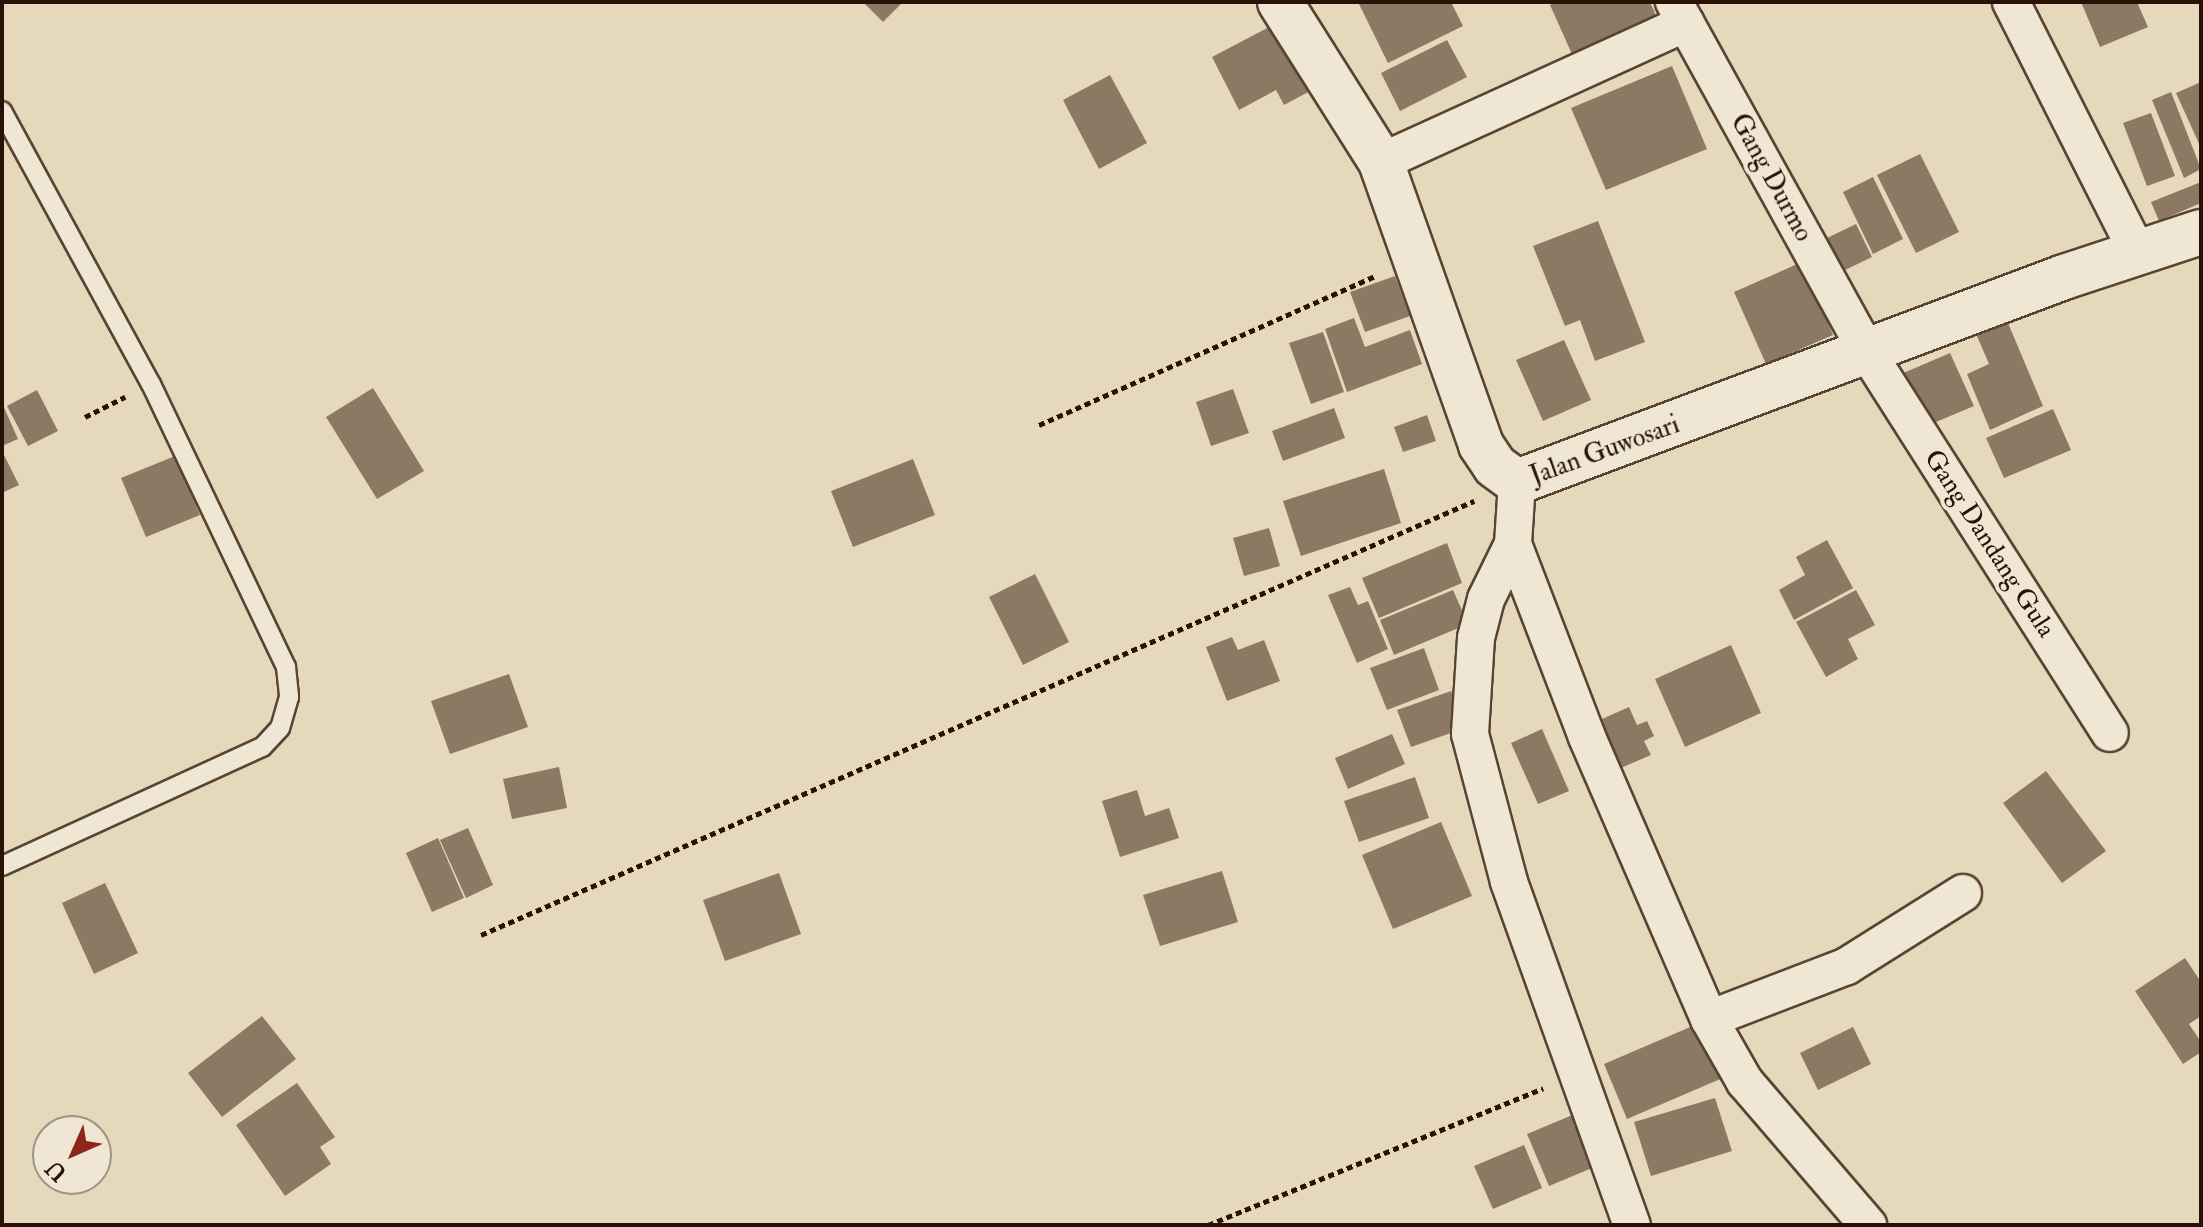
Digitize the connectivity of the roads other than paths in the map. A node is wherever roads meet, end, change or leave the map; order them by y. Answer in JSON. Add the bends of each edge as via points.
{"nodes":[{"id":1,"x":1280,"y":2,"type":"edge"},
{"id":2,"x":2011,"y":2,"type":"edge"},
{"id":3,"x":1680,"y":12,"type":"edge"},
{"id":4,"x":2,"y":111,"type":"edge"},
{"id":5,"x":1381,"y":162,"type":"junction"},
{"id":6,"x":2201,"y":232,"type":"edge"},
{"id":7,"x":2139,"y":255,"type":"junction"},
{"id":8,"x":1869,"y":355,"type":"junction"},
{"id":9,"x":1517,"y":482,"type":"junction"},
{"id":10,"x":1513,"y":544,"type":"junction"},
{"id":11,"x":2110,"y":733,"type":"dead end"},
{"id":12,"x":2,"y":866,"type":"edge"},
{"id":13,"x":1963,"y":893,"type":"dead end"},
{"id":14,"x":1709,"y":1019,"type":"junction"},
{"id":15,"x":1632,"y":1225,"type":"edge"},
{"id":16,"x":1868,"y":1225,"type":"edge"}],
"edges":[{"from":1,"to":5,"type":"street","name":"Jalan Guwosari"},
{"from":2,"to":7,"type":"street"},
{"from":3,"to":5,"type":"street"},
{"from":3,"to":8,"type":"street","name":"Gang Durmo"},
{"from":4,"to":12,"type":"lane","via":[[151,384],[286,667],[289,697],[280,728],[262,747]]},
{"from":5,"to":9,"type":"street","name":"Jalan Guwosari","via":[[1481,445],[1495,466]]},
{"from":6,"to":7,"type":"street","name":"Jalan Guwosari"},
{"from":7,"to":8,"type":"street","name":"Jalan Guwosari","via":[[2064,277]]},
{"from":8,"to":9,"type":"street","name":"Jalan Guwosari"},
{"from":8,"to":11,"type":"street","name":"Gang Dandang Gula"},
{"from":9,"to":10,"type":"street"},
{"from":10,"to":14,"type":"street","via":[[1587,737]]},
{"from":10,"to":15,"type":"street","via":[[1486,599],[1476,638],[1470,734],[1509,882]]},
{"from":13,"to":14,"type":"street","via":[[1847,966]]},
{"from":14,"to":16,"type":"street","via":[[1745,1082]]}]}
